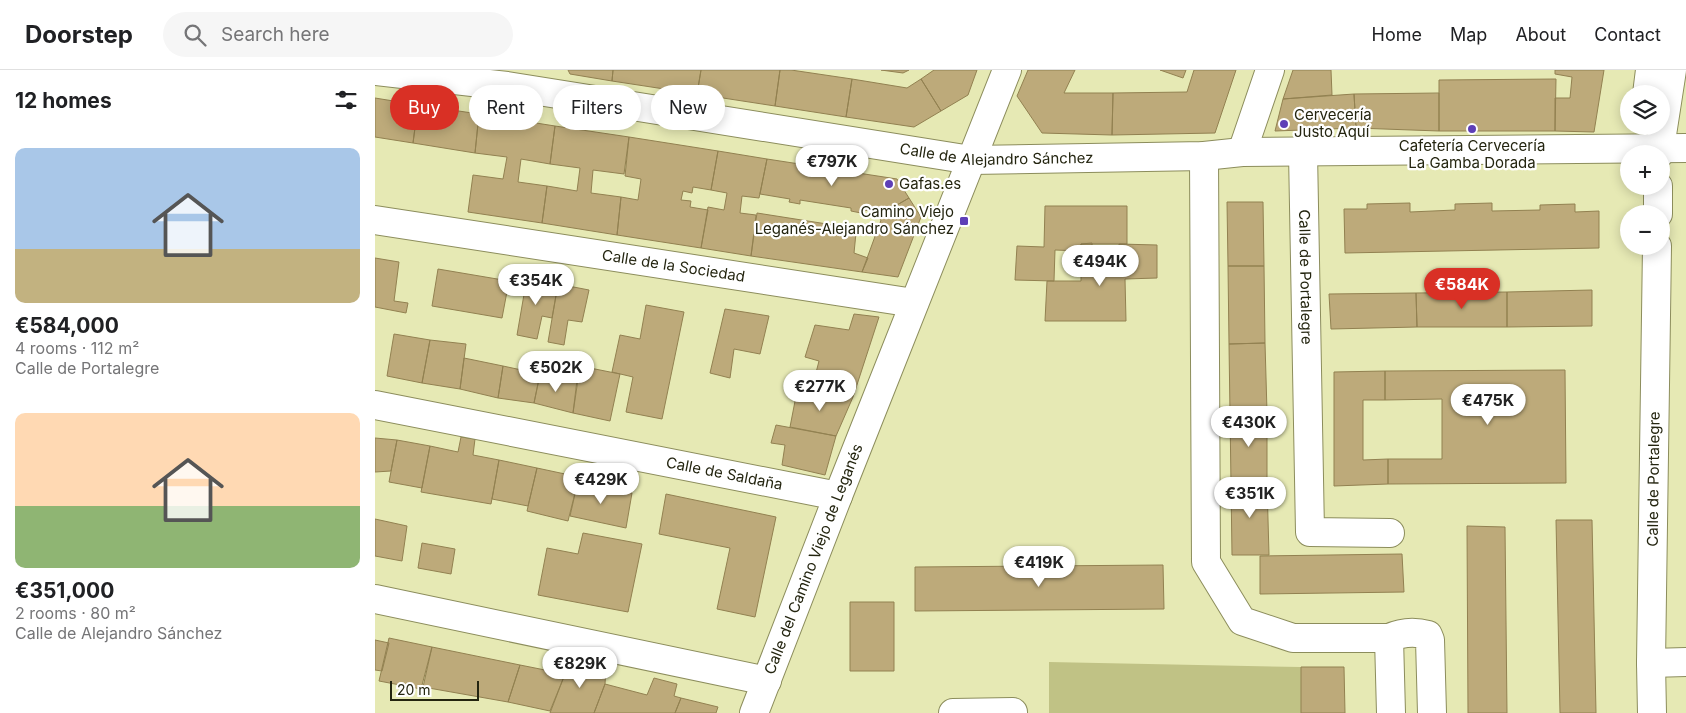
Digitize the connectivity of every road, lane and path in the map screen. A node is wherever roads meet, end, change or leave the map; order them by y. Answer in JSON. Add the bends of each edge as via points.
{"nodes":[{"id":1,"x":1007,"y":70,"type":"edge"},
{"id":2,"x":1270,"y":70,"type":"edge"},
{"id":3,"x":1650,"y":70,"type":"edge"},
{"id":4,"x":1672,"y":70,"type":"edge"},
{"id":5,"x":375,"y":71,"type":"edge"},
{"id":6,"x":514,"y":78,"type":"edge"},
{"id":7,"x":1648,"y":85,"type":"edge"},
{"id":8,"x":1655,"y":142,"type":"edge"},
{"id":9,"x":1686,"y":148,"type":"edge"},
{"id":10,"x":1242,"y":152,"type":"junction"},
{"id":11,"x":1303,"y":152,"type":"junction"},
{"id":12,"x":1205,"y":156,"type":"junction"},
{"id":13,"x":971,"y":160,"type":"junction"},
{"id":14,"x":375,"y":220,"type":"edge"},
{"id":15,"x":1657,"y":255,"type":"edge"},
{"id":16,"x":914,"y":303,"type":"junction"},
{"id":17,"x":375,"y":405,"type":"edge"},
{"id":18,"x":838,"y":496,"type":"junction"},
{"id":19,"x":1390,"y":533,"type":"dead end"},
{"id":20,"x":375,"y":599,"type":"edge"},
{"id":21,"x":1389,"y":638,"type":"junction"},
{"id":22,"x":1686,"y":662,"type":"edge"},
{"id":23,"x":1651,"y":663,"type":"junction"},
{"id":24,"x":767,"y":680,"type":"junction"},
{"id":25,"x":1013,"y":712,"type":"edge"},
{"id":26,"x":754,"y":713,"type":"edge"},
{"id":27,"x":953,"y":713,"type":"edge"},
{"id":28,"x":1391,"y":713,"type":"edge"},
{"id":29,"x":1432,"y":713,"type":"edge"},
{"id":30,"x":1652,"y":713,"type":"edge"}],
"edges":[{"from":1,"to":13,"type":"street","name":"Calle del Camino Viejo de Leganés"},
{"from":2,"to":10,"type":"street"},
{"from":3,"to":7,"type":"street"},
{"from":4,"to":8,"type":"street"},
{"from":5,"to":6,"type":"street","name":"Calle de Alejandro Sánchez"},
{"from":6,"to":13,"type":"street","name":"Calle de Alejandro Sánchez"},
{"from":8,"to":9,"type":"street","name":"Calle de Alejandro Sánchez"},
{"from":8,"to":11,"type":"street","name":"Calle de Alejandro Sánchez"},
{"from":10,"to":11,"type":"street","name":"Calle de Alejandro Sánchez"},
{"from":10,"to":12,"type":"street","name":"Calle de Alejandro Sánchez"},
{"from":11,"to":19,"type":"street","name":"Calle de Portalegre","via":[[1309,532]]},
{"from":12,"to":13,"type":"street","name":"Calle de Alejandro Sánchez"},
{"from":12,"to":21,"type":"street","via":[[1206,562],[1242,621],[1293,638]]},
{"from":13,"to":16,"type":"street","name":"Calle del Camino Viejo de Leganés"},
{"from":14,"to":16,"type":"street","name":"Calle de la Sociedad"},
{"from":15,"to":23,"type":"street","name":"Calle de Portalegre"},
{"from":16,"to":18,"type":"street","name":"Calle del Camino Viejo de Leganés"},
{"from":17,"to":18,"type":"street","name":"Calle de Saldaña"},
{"from":18,"to":24,"type":"street","name":"Calle del Camino Viejo de Leganés"},
{"from":20,"to":24,"type":"street"},
{"from":21,"to":28,"type":"street"},
{"from":21,"to":29,"type":"street","via":[[1400,633],[1428,635]]},
{"from":22,"to":23,"type":"street"},
{"from":23,"to":30,"type":"street","name":"Calle de Portalegre"},
{"from":24,"to":26,"type":"street","name":"Calle del Camino Viejo de Leganés"},
{"from":25,"to":27,"type":"street"}]}
